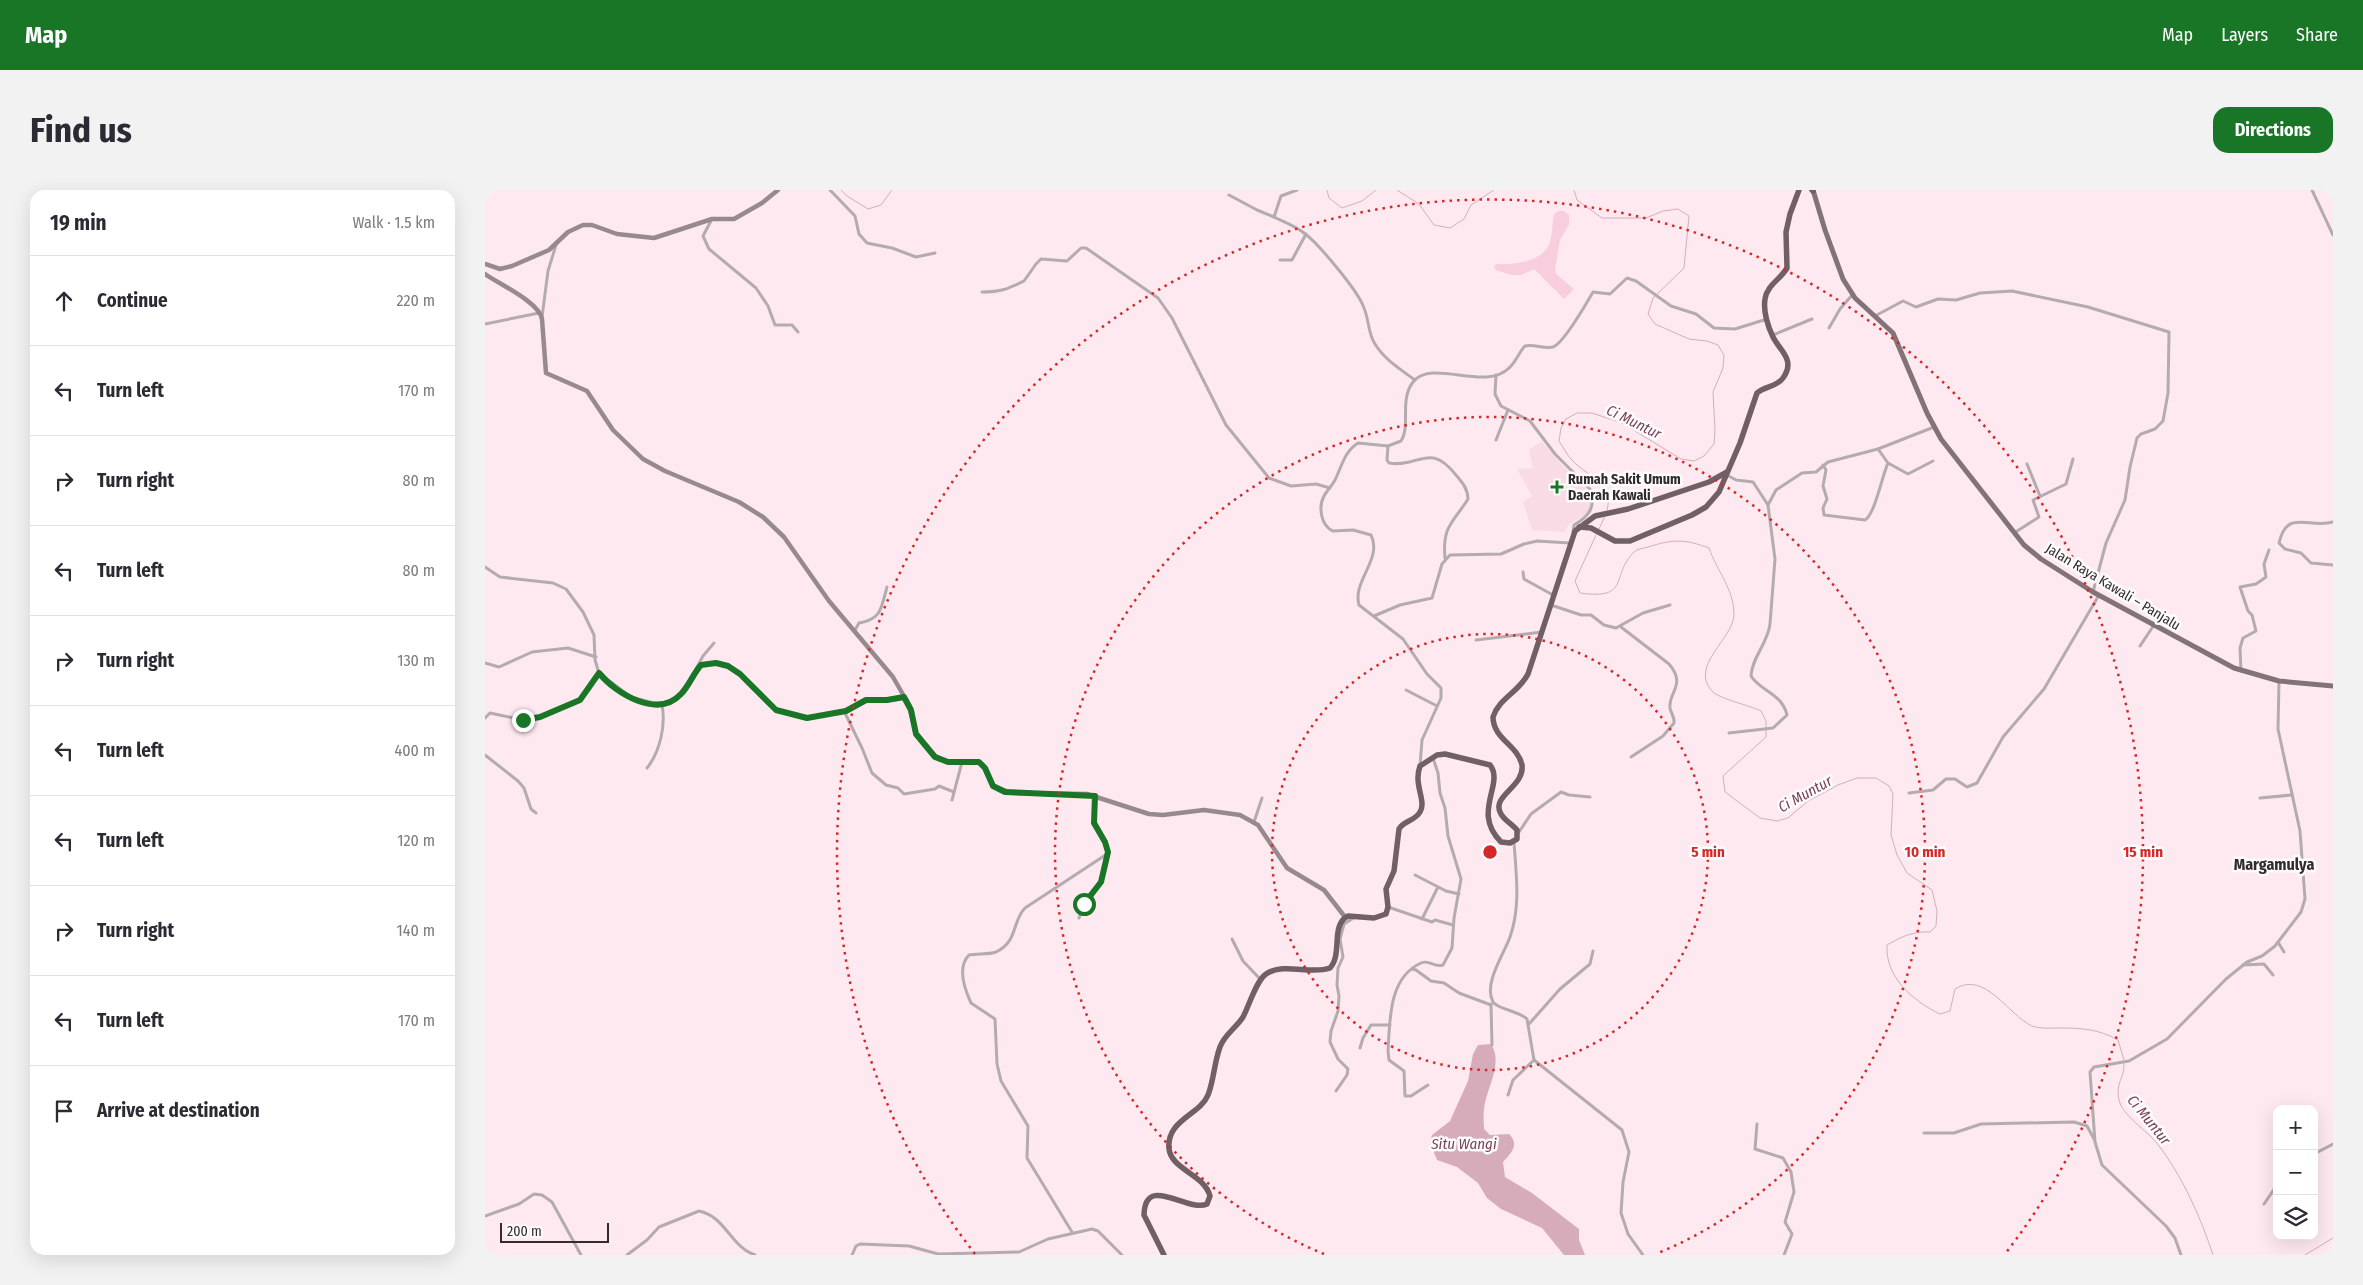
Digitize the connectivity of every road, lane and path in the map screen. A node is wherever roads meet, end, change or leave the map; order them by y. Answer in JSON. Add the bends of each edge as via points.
{"nodes":[{"id":1,"x":778,"y":190,"type":"edge"},
{"id":2,"x":830,"y":190,"type":"edge"},
{"id":3,"x":1297,"y":190,"type":"edge"},
{"id":4,"x":1799,"y":190,"type":"edge"},
{"id":5,"x":1813,"y":190,"type":"edge"},
{"id":6,"x":2312,"y":190,"type":"edge"},
{"id":7,"x":1229,"y":195,"type":"dead end"},
{"id":8,"x":1274,"y":217,"type":"junction"},
{"id":9,"x":712,"y":219,"type":"junction"},
{"id":10,"x":1306,"y":234,"type":"junction"},
{"id":11,"x":2333,"y":234,"type":"edge"},
{"id":12,"x":556,"y":245,"type":"junction"},
{"id":13,"x":935,"y":253,"type":"dead end"},
{"id":14,"x":1280,"y":260,"type":"dead end"},
{"id":15,"x":485,"y":264,"type":"edge"},
{"id":16,"x":485,"y":274,"type":"edge"},
{"id":17,"x":982,"y":292,"type":"dead end"},
{"id":18,"x":1853,"y":294,"type":"junction"},
{"id":19,"x":540,"y":313,"type":"junction"},
{"id":20,"x":1875,"y":316,"type":"junction"},
{"id":21,"x":542,"y":319,"type":"junction"},
{"id":22,"x":1767,"y":319,"type":"junction"},
{"id":23,"x":1812,"y":319,"type":"dead end"},
{"id":24,"x":485,"y":324,"type":"edge"},
{"id":25,"x":1829,"y":328,"type":"dead end"},
{"id":26,"x":798,"y":332,"type":"dead end"},
{"id":27,"x":1772,"y":336,"type":"junction"},
{"id":28,"x":1496,"y":375,"type":"junction"},
{"id":29,"x":1415,"y":380,"type":"junction"},
{"id":30,"x":1508,"y":410,"type":"junction"},
{"id":31,"x":1934,"y":427,"type":"junction"},
{"id":32,"x":1496,"y":440,"type":"dead end"},
{"id":33,"x":1388,"y":446,"type":"junction"},
{"id":34,"x":1877,"y":449,"type":"junction"},
{"id":35,"x":2073,"y":459,"type":"dead end"},
{"id":36,"x":1933,"y":461,"type":"dead end"},
{"id":37,"x":1888,"y":463,"type":"junction"},
{"id":38,"x":2027,"y":464,"type":"dead end"},
{"id":39,"x":1823,"y":465,"type":"junction"},
{"id":40,"x":1727,"y":473,"type":"junction"},
{"id":41,"x":1330,"y":488,"type":"junction"},
{"id":42,"x":2040,"y":496,"type":"junction"},
{"id":43,"x":1768,"y":505,"type":"junction"},
{"id":44,"x":2333,"y":522,"type":"edge"},
{"id":45,"x":1579,"y":527,"type":"junction"},
{"id":46,"x":2014,"y":533,"type":"junction"},
{"id":47,"x":1574,"y":534,"type":"junction"},
{"id":48,"x":1570,"y":543,"type":"junction"},
{"id":49,"x":2269,"y":550,"type":"dead end"},
{"id":50,"x":1445,"y":559,"type":"junction"},
{"id":51,"x":2333,"y":565,"type":"edge"},
{"id":52,"x":485,"y":567,"type":"edge"},
{"id":53,"x":1523,"y":572,"type":"dead end"},
{"id":54,"x":887,"y":587,"type":"dead end"},
{"id":55,"x":2096,"y":593,"type":"junction"},
{"id":56,"x":1554,"y":595,"type":"junction"},
{"id":57,"x":1551,"y":605,"type":"junction"},
{"id":58,"x":1670,"y":605,"type":"dead end"},
{"id":59,"x":1373,"y":616,"type":"junction"},
{"id":60,"x":2154,"y":625,"type":"junction"},
{"id":61,"x":1621,"y":627,"type":"junction"},
{"id":62,"x":855,"y":630,"type":"junction"},
{"id":63,"x":1542,"y":632,"type":"junction"},
{"id":64,"x":1476,"y":640,"type":"dead end"},
{"id":65,"x":715,"y":643,"type":"dead end"},
{"id":66,"x":2140,"y":646,"type":"dead end"},
{"id":67,"x":596,"y":657,"type":"junction"},
{"id":68,"x":485,"y":663,"type":"edge"},
{"id":69,"x":695,"y":671,"type":"junction"},
{"id":70,"x":2241,"y":671,"type":"junction"},
{"id":71,"x":599,"y":673,"type":"junction"},
{"id":72,"x":2279,"y":681,"type":"junction"},
{"id":73,"x":2333,"y":686,"type":"edge"},
{"id":74,"x":1406,"y":690,"type":"dead end"},
{"id":75,"x":904,"y":697,"type":"junction"},
{"id":76,"x":662,"y":705,"type":"junction"},
{"id":77,"x":1437,"y":706,"type":"junction"},
{"id":78,"x":844,"y":711,"type":"junction"},
{"id":79,"x":485,"y":718,"type":"edge"},
{"id":80,"x":1729,"y":733,"type":"dead end"},
{"id":81,"x":485,"y":756,"type":"edge"},
{"id":82,"x":1433,"y":757,"type":"junction"},
{"id":83,"x":1631,"y":757,"type":"dead end"},
{"id":84,"x":962,"y":762,"type":"junction"},
{"id":85,"x":1420,"y":766,"type":"junction"},
{"id":86,"x":647,"y":768,"type":"dead end"},
{"id":87,"x":954,"y":792,"type":"junction"},
{"id":88,"x":1909,"y":793,"type":"dead end"},
{"id":89,"x":2292,"y":795,"type":"junction"},
{"id":90,"x":1095,"y":796,"type":"junction"},
{"id":91,"x":1590,"y":797,"type":"dead end"},
{"id":92,"x":1262,"y":798,"type":"dead end"},
{"id":93,"x":2260,"y":798,"type":"dead end"},
{"id":94,"x":952,"y":800,"type":"dead end"},
{"id":95,"x":536,"y":813,"type":"dead end"},
{"id":96,"x":1254,"y":822,"type":"junction"},
{"id":97,"x":1518,"y":834,"type":"junction"},
{"id":98,"x":1514,"y":842,"type":"junction"},
{"id":99,"x":1108,"y":852,"type":"junction"},
{"id":100,"x":1415,"y":875,"type":"dead end"},
{"id":101,"x":1438,"y":887,"type":"junction"},
{"id":102,"x":1459,"y":894,"type":"junction"},
{"id":103,"x":1388,"y":907,"type":"junction"},
{"id":104,"x":1356,"y":917,"type":"junction"},
{"id":105,"x":1079,"y":918,"type":"dead end"},
{"id":106,"x":1345,"y":918,"type":"junction"},
{"id":107,"x":1422,"y":919,"type":"junction"},
{"id":108,"x":1453,"y":925,"type":"junction"},
{"id":109,"x":1231,"y":939,"type":"dead end"},
{"id":110,"x":2278,"y":942,"type":"junction"},
{"id":111,"x":1593,"y":951,"type":"dead end"},
{"id":112,"x":2284,"y":952,"type":"dead end"},
{"id":113,"x":2243,"y":965,"type":"junction"},
{"id":114,"x":1412,"y":969,"type":"junction"},
{"id":115,"x":2273,"y":975,"type":"dead end"},
{"id":116,"x":1260,"y":980,"type":"junction"},
{"id":117,"x":1491,"y":1003,"type":"junction"},
{"id":118,"x":1528,"y":1024,"type":"junction"},
{"id":119,"x":1390,"y":1025,"type":"junction"},
{"id":120,"x":1492,"y":1045,"type":"dead end"},
{"id":121,"x":1360,"y":1048,"type":"dead end"},
{"id":122,"x":1534,"y":1060,"type":"junction"},
{"id":123,"x":1428,"y":1085,"type":"dead end"},
{"id":124,"x":1336,"y":1091,"type":"dead end"},
{"id":125,"x":1508,"y":1095,"type":"dead end"},
{"id":126,"x":1757,"y":1124,"type":"dead end"},
{"id":127,"x":1924,"y":1133,"type":"dead end"},
{"id":128,"x":2095,"y":1142,"type":"junction"},
{"id":129,"x":2333,"y":1144,"type":"edge"},
{"id":130,"x":2318,"y":1152,"type":"edge"},
{"id":131,"x":2273,"y":1191,"type":"edge"},
{"id":132,"x":2264,"y":1204,"type":"dead end"},
{"id":133,"x":485,"y":1216,"type":"edge"},
{"id":134,"x":1072,"y":1232,"type":"junction"},
{"id":135,"x":581,"y":1255,"type":"edge"},
{"id":136,"x":627,"y":1255,"type":"edge"},
{"id":137,"x":755,"y":1255,"type":"edge"},
{"id":138,"x":852,"y":1255,"type":"edge"},
{"id":139,"x":1122,"y":1255,"type":"edge"},
{"id":140,"x":1164,"y":1255,"type":"edge"},
{"id":141,"x":1643,"y":1255,"type":"edge"},
{"id":142,"x":1784,"y":1255,"type":"edge"},
{"id":143,"x":2181,"y":1255,"type":"edge"}],
"edges":[{"from":1,"to":9,"type":"main road","via":[[766,201],[734,219]]},
{"from":2,"to":13,"type":"street","via":[[855,216],[859,234],[867,243],[916,257]]},
{"from":3,"to":8,"type":"street","via":[[1281,196]]},
{"from":4,"to":22,"type":"highway","via":[[1786,232],[1787,268],[1767,290]]},
{"from":5,"to":18,"type":"main road","name":"Jalan Raya Kawali – Panjalu","via":[[1843,280]]},
{"from":6,"to":11,"type":"street"},
{"from":7,"to":8,"type":"street"},
{"from":8,"to":10,"type":"street"},
{"from":9,"to":12,"type":"main road","via":[[652,238],[617,234],[583,225],[568,232]]},
{"from":9,"to":26,"type":"street","via":[[703,236],[709,249],[756,288],[775,325],[792,325]]},
{"from":10,"to":14,"type":"street","via":[[1291,260]]},
{"from":10,"to":29,"type":"street","via":[[1356,292],[1365,308],[1376,347]]},
{"from":12,"to":15,"type":"main road","via":[[504,269]]},
{"from":12,"to":21,"type":"street","via":[[548,270]]},
{"from":16,"to":19,"type":"main road"},
{"from":17,"to":41,"type":"street","via":[[1003,292],[1024,281],[1041,259],[1067,261],[1081,248],[1086,248],[1158,298],[1172,318],[1226,425],[1270,479],[1291,486],[1316,484]]},
{"from":18,"to":20,"type":"main road","name":"Jalan Raya Kawali – Panjalu"},
{"from":18,"to":25,"type":"street"},
{"from":19,"to":21,"type":"main road"},
{"from":19,"to":24,"type":"street"},
{"from":20,"to":31,"type":"main road","name":"Jalan Raya Kawali – Panjalu","via":[[1897,339]]},
{"from":20,"to":55,"type":"street","via":[[1903,301],[1916,307],[1938,299],[1956,300],[1980,293],[2007,291],[2088,307],[2169,332],[2168,393],[2163,421],[2137,438],[2125,500],[2109,534]]},
{"from":21,"to":62,"type":"main road","via":[[544,367],[548,375],[587,391],[613,430],[643,459],[739,502],[763,517],[784,537],[814,581]]},
{"from":22,"to":27,"type":"highway"},
{"from":22,"to":28,"type":"street","via":[[1735,330],[1717,329],[1696,314],[1663,301],[1629,278],[1609,295],[1593,292],[1581,314],[1556,345],[1525,346],[1509,368]]},
{"from":23,"to":27,"type":"street"},
{"from":27,"to":40,"type":"highway","via":[[1787,356],[1787,370],[1779,383],[1757,393]]},
{"from":28,"to":29,"type":"street","via":[[1430,373]]},
{"from":28,"to":30,"type":"street","via":[[1496,399]]},
{"from":29,"to":33,"type":"street","via":[[1406,399],[1403,438]]},
{"from":30,"to":32,"type":"street"},
{"from":30,"to":47,"type":"street","via":[[1530,421],[1563,464],[1591,490],[1592,510],[1574,525]]},
{"from":31,"to":34,"type":"street"},
{"from":31,"to":46,"type":"main road","name":"Jalan Raya Kawali – Panjalu"},
{"from":33,"to":41,"type":"street","via":[[1356,444],[1346,455]]},
{"from":33,"to":50,"type":"street","via":[[1389,463],[1440,458],[1465,488],[1468,499],[1451,521],[1446,534]]},
{"from":34,"to":37,"type":"street"},
{"from":34,"to":39,"type":"street"},
{"from":35,"to":42,"type":"street","via":[[2065,485]]},
{"from":36,"to":37,"type":"street","via":[[1909,474]]},
{"from":37,"to":39,"type":"street","via":[[1873,510],[1865,520],[1824,515],[1827,499],[1823,488],[1826,470]]},
{"from":38,"to":42,"type":"street"},
{"from":39,"to":43,"type":"street","via":[[1816,472],[1801,474],[1776,490]]},
{"from":40,"to":43,"type":"street","via":[[1736,480],[1753,482]]},
{"from":40,"to":45,"type":"highway","via":[[1628,509],[1595,516]]},
{"from":40,"to":45,"type":"highway","via":[[1706,507],[1639,538],[1625,542],[1613,540],[1595,529]]},
{"from":41,"to":59,"type":"street","via":[[1321,506],[1326,526],[1333,531],[1363,532],[1373,541],[1373,557],[1358,597],[1361,607]]},
{"from":42,"to":46,"type":"street","via":[[2033,502],[2039,517]]},
{"from":43,"to":80,"type":"street","via":[[1775,559],[1770,624],[1751,673],[1756,682],[1775,694],[1787,712],[1785,718],[1771,728]]},
{"from":44,"to":51,"type":"street","via":[[2322,526],[2302,522],[2288,524],[2279,543],[2285,549],[2301,553],[2311,563]]},
{"from":45,"to":47,"type":"highway"},
{"from":46,"to":55,"type":"main road","name":"Jalan Raya Kawali – Panjalu","via":[[2041,559]]},
{"from":47,"to":48,"type":"highway"},
{"from":48,"to":50,"type":"street","via":[[1537,542],[1501,554],[1455,554]]},
{"from":48,"to":56,"type":"highway"},
{"from":49,"to":70,"type":"street","via":[[2265,561],[2266,577],[2256,584],[2240,587],[2256,631],[2243,638]]},
{"from":50,"to":59,"type":"street","via":[[1432,598],[1400,605]]},
{"from":52,"to":67,"type":"street","via":[[500,577],[553,583],[566,589],[589,622]]},
{"from":53,"to":56,"type":"street","via":[[1523,579]]},
{"from":54,"to":62,"type":"street","via":[[877,616],[859,623]]},
{"from":55,"to":60,"type":"main road","name":"Jalan Raya Kawali – Panjalu"},
{"from":55,"to":88,"type":"street","via":[[2044,689],[2003,737],[1977,783],[1967,787],[1946,779],[1933,790]]},
{"from":56,"to":57,"type":"highway"},
{"from":57,"to":61,"type":"street","via":[[1591,615],[1610,627]]},
{"from":57,"to":63,"type":"highway"},
{"from":58,"to":61,"type":"street","via":[[1643,613]]},
{"from":59,"to":77,"type":"street","via":[[1403,639],[1441,688]]},
{"from":60,"to":66,"type":"street"},
{"from":60,"to":70,"type":"main road","name":"Jalan Raya Kawali – Panjalu"},
{"from":61,"to":83,"type":"street","via":[[1674,669],[1677,684],[1670,706],[1674,724],[1663,736]]},
{"from":62,"to":75,"type":"main road","via":[[893,677]]},
{"from":63,"to":64,"type":"street"},
{"from":63,"to":97,"type":"highway","via":[[1524,681],[1498,706],[1493,717],[1497,733],[1521,762],[1520,777],[1498,806]]},
{"from":65,"to":69,"type":"street"},
{"from":67,"to":68,"type":"street","via":[[568,648],[524,654],[499,667]]},
{"from":67,"to":71,"type":"street"},
{"from":69,"to":76,"type":"street","via":[[681,694]]},
{"from":69,"to":78,"type":"street","via":[[705,663],[728,666],[776,710],[792,716],[811,719]]},
{"from":70,"to":72,"type":"main road","name":"Jalan Raya Kawali – Panjalu"},
{"from":71,"to":76,"type":"street","via":[[626,695]]},
{"from":71,"to":79,"type":"street","via":[[582,698],[540,717],[523,720],[490,713]]},
{"from":72,"to":73,"type":"main road","name":"Jalan Raya Kawali – Panjalu"},
{"from":72,"to":89,"type":"street","via":[[2278,729]]},
{"from":74,"to":77,"type":"street"},
{"from":75,"to":78,"type":"street","via":[[866,700]]},
{"from":75,"to":84,"type":"main road","via":[[911,710],[916,734],[933,755],[943,761]]},
{"from":76,"to":86,"type":"street","via":[[663,724],[656,752]]},
{"from":77,"to":85,"type":"street","via":[[1423,740]]},
{"from":78,"to":87,"type":"street","via":[[870,771],[883,783],[898,788],[904,794],[939,786]]},
{"from":81,"to":95,"type":"street","via":[[518,781]]},
{"from":82,"to":85,"type":"highway"},
{"from":82,"to":98,"type":"highway","via":[[1451,755],[1490,765],[1495,775],[1487,808],[1491,825],[1501,842]]},
{"from":82,"to":102,"type":"street","via":[[1448,836],[1459,868]]},
{"from":84,"to":87,"type":"street"},
{"from":84,"to":90,"type":"main road","via":[[981,763],[993,786],[1005,792]]},
{"from":85,"to":103,"type":"highway","via":[[1417,781],[1422,807],[1419,815],[1399,829],[1394,872],[1386,889]]},
{"from":87,"to":94,"type":"street"},
{"from":89,"to":93,"type":"street"},
{"from":89,"to":110,"type":"street","via":[[2299,824],[2305,899],[2301,912]]},
{"from":90,"to":96,"type":"main road","via":[[1149,814],[1221,811]]},
{"from":90,"to":99,"type":"street","via":[[1094,823]]},
{"from":91,"to":97,"type":"street","via":[[1562,792],[1531,814]]},
{"from":92,"to":96,"type":"street"},
{"from":96,"to":106,"type":"main road","via":[[1287,868],[1324,890]]},
{"from":97,"to":98,"type":"highway"},
{"from":98,"to":117,"type":"street","via":[[1517,908],[1510,937],[1492,978]]},
{"from":99,"to":105,"type":"street","via":[[1101,882],[1085,902]]},
{"from":99,"to":134,"type":"street","via":[[1025,908],[1019,915],[1012,938],[995,952],[969,955],[963,971],[971,1004],[995,1019],[1001,1081],[1028,1126],[1027,1158]]},
{"from":100,"to":101,"type":"street"},
{"from":101,"to":102,"type":"street"},
{"from":101,"to":107,"type":"street"},
{"from":102,"to":108,"type":"street"},
{"from":103,"to":104,"type":"highway","via":[[1380,918]]},
{"from":103,"to":107,"type":"street"},
{"from":104,"to":106,"type":"highway"},
{"from":104,"to":124,"type":"street","via":[[1344,924],[1340,939],[1343,957],[1338,969],[1339,1005],[1330,1042],[1348,1072]]},
{"from":106,"to":116,"type":"highway","via":[[1338,928],[1336,957],[1329,968],[1273,971]]},
{"from":107,"to":108,"type":"street"},
{"from":108,"to":114,"type":"street","via":[[1452,948],[1443,965],[1424,962]]},
{"from":109,"to":116,"type":"street","via":[[1243,961]]},
{"from":110,"to":112,"type":"street"},
{"from":110,"to":113,"type":"street","via":[[2262,956]]},
{"from":111,"to":118,"type":"street","via":[[1590,964],[1560,989]]},
{"from":113,"to":115,"type":"street","via":[[2264,964]]},
{"from":113,"to":128,"type":"street","via":[[2154,1049],[2129,1061],[2097,1066],[2090,1072]]},
{"from":114,"to":117,"type":"street","via":[[1431,981],[1444,983],[1459,993]]},
{"from":114,"to":119,"type":"street","via":[[1395,992]]},
{"from":116,"to":140,"type":"highway","via":[[1242,1018],[1222,1042],[1207,1096],[1200,1106],[1178,1122],[1170,1141],[1173,1159],[1206,1187],[1207,1204],[1200,1206],[1163,1196],[1151,1197],[1145,1205],[1145,1221]]},
{"from":117,"to":118,"type":"street","via":[[1524,1016]]},
{"from":117,"to":120,"type":"street"},
{"from":118,"to":122,"type":"street"},
{"from":119,"to":121,"type":"street","via":[[1371,1025]]},
{"from":119,"to":123,"type":"street","via":[[1388,1056],[1404,1071],[1405,1096],[1411,1096]]},
{"from":122,"to":125,"type":"street","via":[[1516,1076]]},
{"from":122,"to":141,"type":"street","via":[[1622,1130],[1629,1152],[1621,1212],[1629,1234]]},
{"from":126,"to":142,"type":"street","via":[[1755,1150],[1783,1158],[1792,1175],[1794,1198],[1785,1222],[1792,1234]]},
{"from":127,"to":128,"type":"street","via":[[1954,1133],[1979,1124],[2074,1122],[2087,1126]]},
{"from":128,"to":143,"type":"street","via":[[2102,1165],[2166,1226]]},
{"from":129,"to":130,"type":"street"},
{"from":131,"to":132,"type":"street"},
{"from":133,"to":135,"type":"street","via":[[515,1206],[534,1194],[542,1195],[552,1202]]},
{"from":134,"to":138,"type":"street","via":[[1019,1252],[938,1254],[909,1246],[860,1244]]},
{"from":134,"to":139,"type":"street","via":[[1095,1229]]},
{"from":136,"to":137,"type":"street","via":[[659,1227],[699,1211],[717,1220],[745,1251]]}]}
